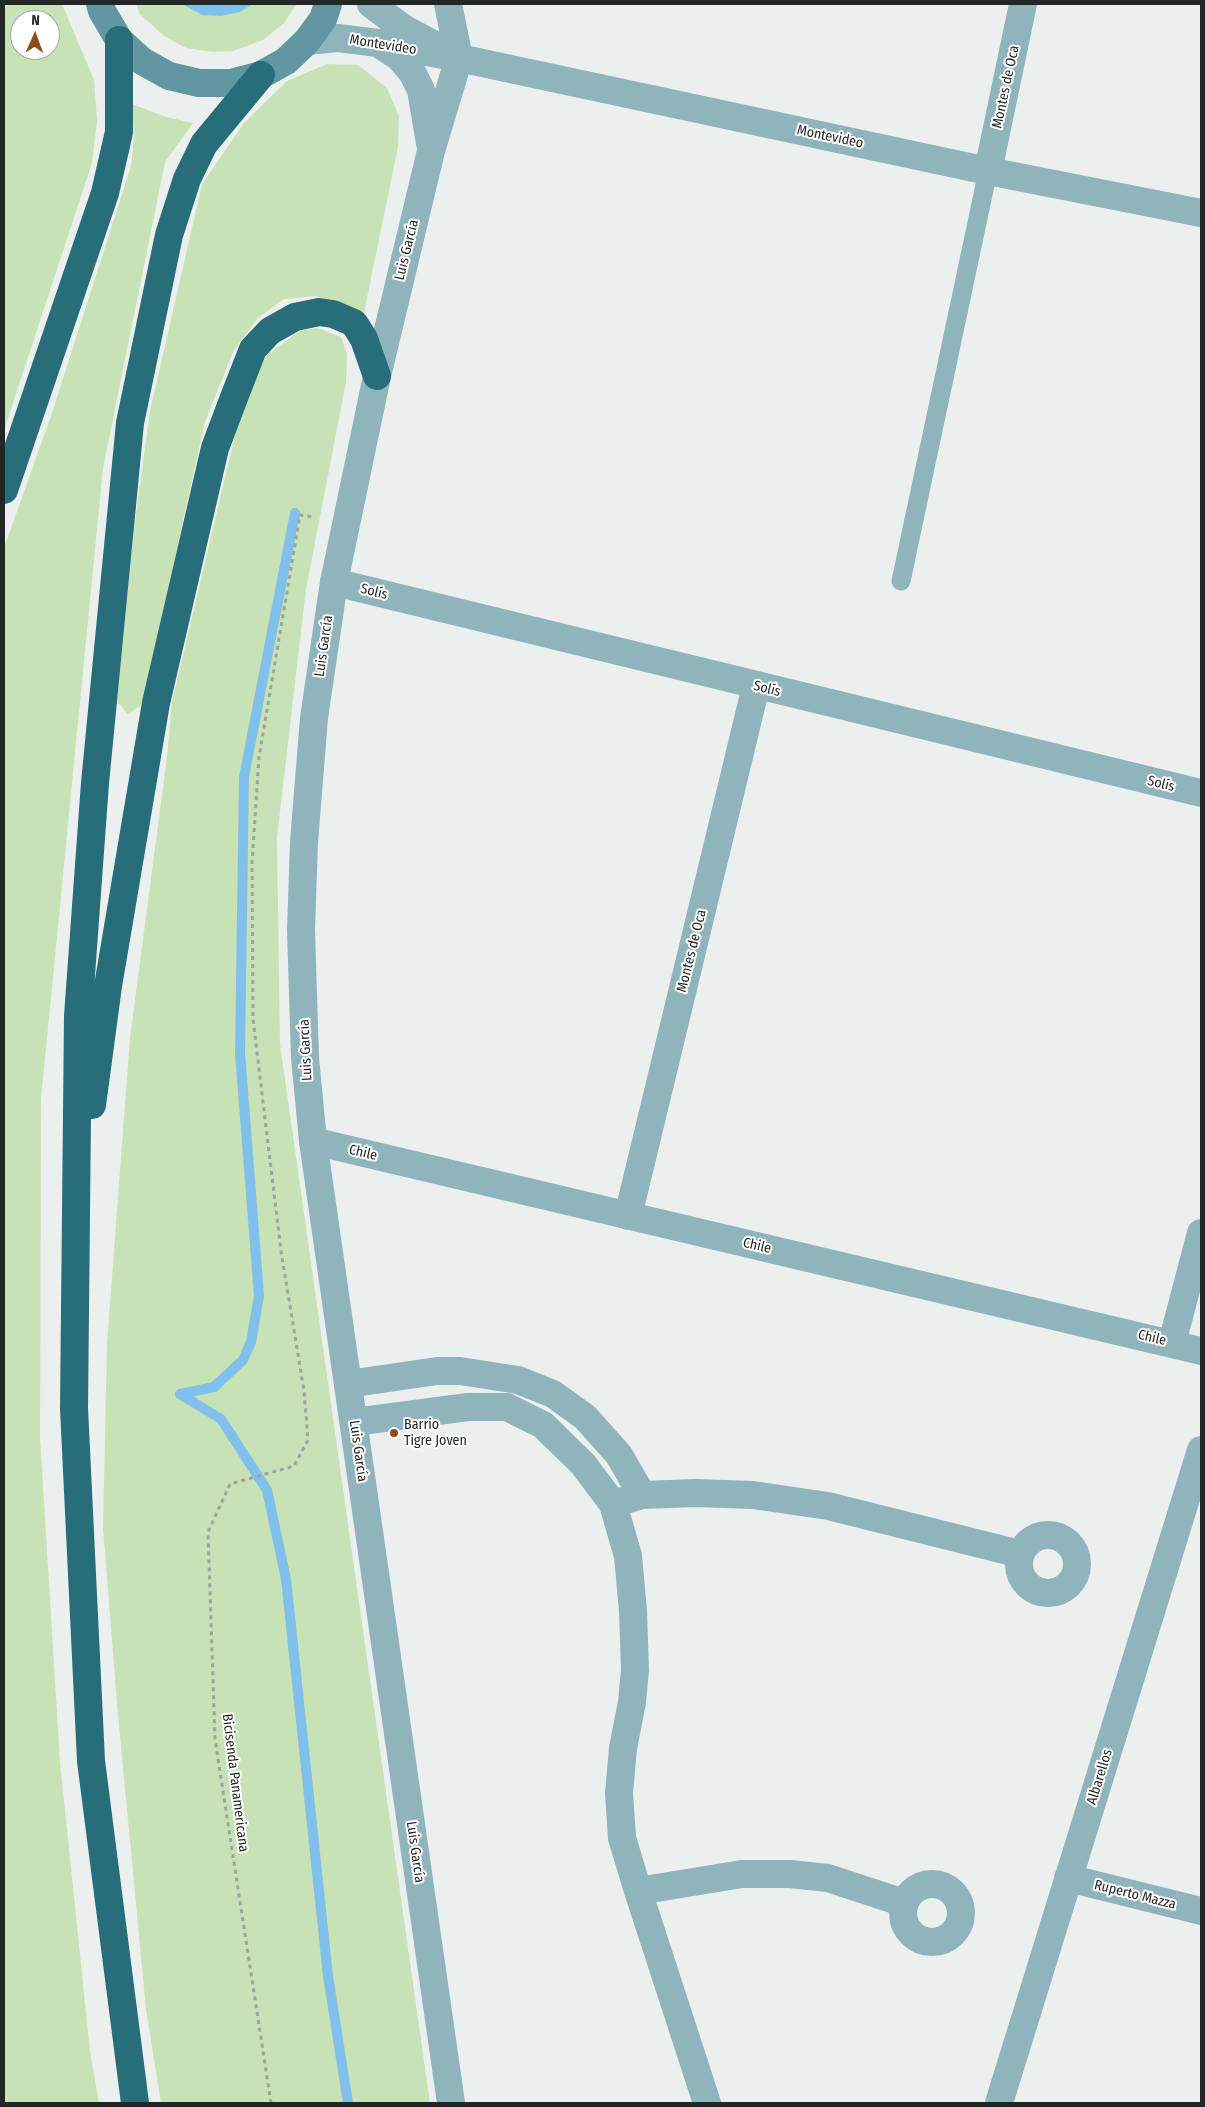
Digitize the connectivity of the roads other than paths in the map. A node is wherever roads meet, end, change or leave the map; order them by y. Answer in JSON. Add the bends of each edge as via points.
{"nodes":[{"id":1,"x":100,"y":4,"type":"edge"},
{"id":2,"x":328,"y":4,"type":"edge"},
{"id":3,"x":371,"y":4,"type":"edge"},
{"id":4,"x":448,"y":4,"type":"edge"},
{"id":5,"x":1023,"y":4,"type":"edge"},
{"id":6,"x":119,"y":40,"type":"junction"},
{"id":7,"x":307,"y":42,"type":"junction"},
{"id":8,"x":378,"y":43,"type":"junction"},
{"id":9,"x":459,"y":58,"type":"junction"},
{"id":10,"x":261,"y":75,"type":"junction"},
{"id":11,"x":431,"y":151,"type":"junction"},
{"id":12,"x":988,"y":171,"type":"junction"},
{"id":13,"x":1201,"y":214,"type":"edge"},
{"id":14,"x":377,"y":376,"type":"junction"},
{"id":15,"x":4,"y":490,"type":"edge"},
{"id":16,"x":901,"y":581,"type":"dead end"},
{"id":17,"x":334,"y":582,"type":"junction"},
{"id":18,"x":756,"y":686,"type":"junction"},
{"id":19,"x":1201,"y":793,"type":"edge"},
{"id":20,"x":313,"y":1141,"type":"junction"},
{"id":21,"x":77,"y":1215,"type":"junction"},
{"id":22,"x":628,"y":1216,"type":"junction"},
{"id":23,"x":1201,"y":1233,"type":"edge"},
{"id":24,"x":1172,"y":1343,"type":"junction"},
{"id":25,"x":1201,"y":1351,"type":"edge"},
{"id":26,"x":348,"y":1384,"type":"junction"},
{"id":27,"x":354,"y":1422,"type":"junction"},
{"id":28,"x":1201,"y":1450,"type":"edge"},
{"id":29,"x":642,"y":1495,"type":"junction"},
{"id":30,"x":613,"y":1504,"type":"junction"},
{"id":31,"x":1020,"y":1554,"type":"dead end"},
{"id":32,"x":1068,"y":1878,"type":"junction"},
{"id":33,"x":638,"y":1891,"type":"junction"},
{"id":34,"x":904,"y":1903,"type":"dead end"},
{"id":35,"x":1201,"y":1911,"type":"edge"},
{"id":36,"x":134,"y":2103,"type":"edge"},
{"id":37,"x":451,"y":2103,"type":"edge"},
{"id":38,"x":707,"y":2103,"type":"edge"},
{"id":39,"x":999,"y":2103,"type":"edge"}],
"edges":[{"from":1,"to":6,"type":"main road"},
{"from":2,"to":7,"type":"main road"},
{"from":3,"to":9,"type":"street","name":"Montevideo","via":[[403,28]]},
{"from":4,"to":9,"type":"street","name":"Luis García"},
{"from":5,"to":12,"type":"street","name":"Montes de Oca"},
{"from":6,"to":10,"type":"main road","via":[[142,61],[170,76],[192,82],[231,83]]},
{"from":6,"to":15,"type":"highway","via":[[119,132],[105,193]]},
{"from":7,"to":8,"type":"street","name":"Montevideo","via":[[338,38]]},
{"from":7,"to":10,"type":"main road","via":[[286,61]]},
{"from":8,"to":9,"type":"street","name":"Montevideo"},
{"from":8,"to":11,"type":"street","via":[[399,57],[421,90]]},
{"from":9,"to":11,"type":"street","name":"Luis García"},
{"from":9,"to":12,"type":"street","name":"Montevideo"},
{"from":10,"to":21,"type":"highway","via":[[204,144],[187,179],[169,235],[130,423],[95,783],[78,1016]]},
{"from":11,"to":14,"type":"street","name":"Luis García"},
{"from":12,"to":13,"type":"street","name":"Montevideo"},
{"from":12,"to":16,"type":"lane"},
{"from":14,"to":17,"type":"street","name":"Luis García"},
{"from":14,"to":21,"type":"highway","via":[[364,339],[354,323],[320,312],[295,316],[270,331],[253,349],[215,448],[156,703],[108,986]]},
{"from":17,"to":18,"type":"street","name":"Solís"},
{"from":17,"to":20,"type":"street","name":"Luis García","via":[[314,718],[304,852],[305,1058]]},
{"from":18,"to":19,"type":"street","name":"Solís"},
{"from":18,"to":22,"type":"street","name":"Montes de Oca"},
{"from":20,"to":22,"type":"street","name":"Chile"},
{"from":20,"to":26,"type":"street","name":"Luis García"},
{"from":21,"to":36,"type":"highway","via":[[74,1408],[91,1761]]},
{"from":22,"to":24,"type":"street","name":"Chile"},
{"from":23,"to":24,"type":"street"},
{"from":24,"to":25,"type":"street","name":"Chile"},
{"from":26,"to":27,"type":"street","name":"Luis García"},
{"from":26,"to":29,"type":"street","via":[[460,1370],[518,1380],[553,1394],[585,1416],[619,1455]]},
{"from":27,"to":30,"type":"street","via":[[468,1407],[507,1407],[543,1425],[583,1464]]},
{"from":27,"to":37,"type":"street","name":"Luis García"},
{"from":28,"to":32,"type":"street","name":"Albarellos"},
{"from":29,"to":30,"type":"street"},
{"from":29,"to":31,"type":"street","via":[[753,1495],[828,1506]]},
{"from":30,"to":33,"type":"street","via":[[628,1556],[633,1611],[634,1678],[619,1793],[622,1838]]},
{"from":32,"to":35,"type":"street","name":"Ruperto Mazza"},
{"from":32,"to":39,"type":"street","name":"Albarellos"},
{"from":33,"to":34,"type":"street","via":[[742,1874],[790,1874],[828,1878]]},
{"from":33,"to":38,"type":"street"}]}
